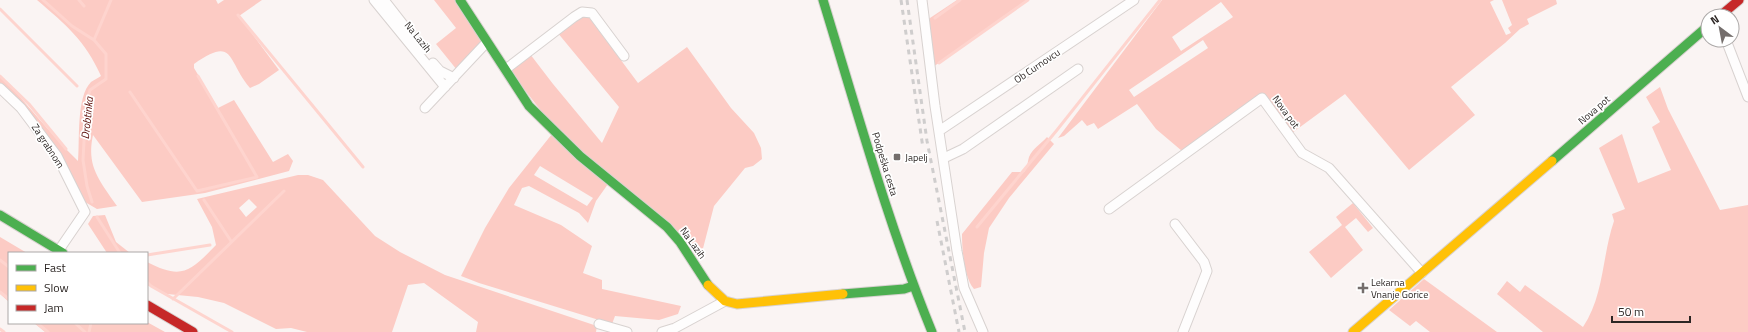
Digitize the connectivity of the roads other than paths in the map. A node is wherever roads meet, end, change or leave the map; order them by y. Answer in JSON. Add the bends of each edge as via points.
{"nodes":[{"id":1,"x":374,"y":0,"type":"edge"},
{"id":2,"x":384,"y":0,"type":"edge"},
{"id":3,"x":460,"y":0,"type":"edge"},
{"id":4,"x":823,"y":0,"type":"edge"},
{"id":5,"x":922,"y":0,"type":"edge"},
{"id":6,"x":1134,"y":0,"type":"edge"},
{"id":7,"x":1739,"y":0,"type":"edge"},
{"id":8,"x":1730,"y":8,"type":"edge"},
{"id":9,"x":1700,"y":33,"type":"edge"},
{"id":10,"x":487,"y":42,"type":"junction"},
{"id":11,"x":1729,"y":48,"type":"edge"},
{"id":12,"x":624,"y":56,"type":"dead end"},
{"id":13,"x":506,"y":69,"type":"junction"},
{"id":14,"x":1078,"y":69,"type":"dead end"},
{"id":15,"x":454,"y":78,"type":"junction"},
{"id":16,"x":445,"y":87,"type":"junction"},
{"id":17,"x":0,"y":88,"type":"edge"},
{"id":18,"x":1748,"y":97,"type":"edge"},
{"id":19,"x":425,"y":108,"type":"dead end"},
{"id":20,"x":939,"y":131,"type":"junction"},
{"id":21,"x":944,"y":158,"type":"junction"},
{"id":22,"x":1109,"y":209,"type":"dead end"},
{"id":23,"x":0,"y":216,"type":"edge"},
{"id":24,"x":1175,"y":224,"type":"dead end"},
{"id":25,"x":61,"y":252,"type":"edge"},
{"id":26,"x":1422,"y":274,"type":"junction"},
{"id":27,"x":913,"y":286,"type":"junction"},
{"id":28,"x":725,"y":301,"type":"junction"},
{"id":29,"x":148,"y":306,"type":"edge"},
{"id":30,"x":599,"y":324,"type":"dead end"},
{"id":31,"x":194,"y":332,"type":"edge"},
{"id":32,"x":627,"y":332,"type":"edge"},
{"id":33,"x":662,"y":332,"type":"edge"},
{"id":34,"x":932,"y":332,"type":"edge"},
{"id":35,"x":983,"y":332,"type":"edge"},
{"id":36,"x":1183,"y":332,"type":"edge"},
{"id":37,"x":1353,"y":332,"type":"edge"}],
"edges":[{"from":1,"to":16,"type":"street","name":"Na Lazih"},
{"from":2,"to":15,"type":"street","name":"Na Lazih","via":[[440,71]]},
{"from":3,"to":10,"type":"street","name":"Na Lazih"},
{"from":4,"to":27,"type":"street","name":"Podpeška cesta"},
{"from":5,"to":20,"type":"street"},
{"from":6,"to":20,"type":"street","name":"Ob Curnovcu"},
{"from":7,"to":8,"type":"street"},
{"from":9,"to":26,"type":"street","name":"Nova pot"},
{"from":10,"to":13,"type":"street","name":"Na Lazih"},
{"from":10,"to":15,"type":"street"},
{"from":11,"to":18,"type":"street"},
{"from":12,"to":13,"type":"street","via":[[592,13],[582,12]]},
{"from":13,"to":28,"type":"street","name":"Na Lazih","via":[[529,106],[580,156],[667,227],[710,288]]},
{"from":14,"to":21,"type":"street","via":[[963,149]]},
{"from":15,"to":16,"type":"street"},
{"from":16,"to":19,"type":"street"},
{"from":17,"to":25,"type":"street","name":"Za grabnom","via":[[21,108],[57,156],[85,212]]},
{"from":20,"to":21,"type":"street"},
{"from":21,"to":35,"type":"street","via":[[964,288]]},
{"from":22,"to":26,"type":"street","name":"Nova pot","via":[[1262,98],[1302,153],[1329,168]]},
{"from":23,"to":25,"type":"street"},
{"from":24,"to":36,"type":"street","via":[[1204,262],[1207,272]]},
{"from":26,"to":37,"type":"street","name":"Nova pot"},
{"from":27,"to":28,"type":"street","via":[[904,289],[737,304]]},
{"from":27,"to":34,"type":"street","name":"Podpeška cesta"},
{"from":28,"to":33,"type":"street","via":[[675,328]]},
{"from":29,"to":31,"type":"street"},
{"from":30,"to":32,"type":"street"}]}
